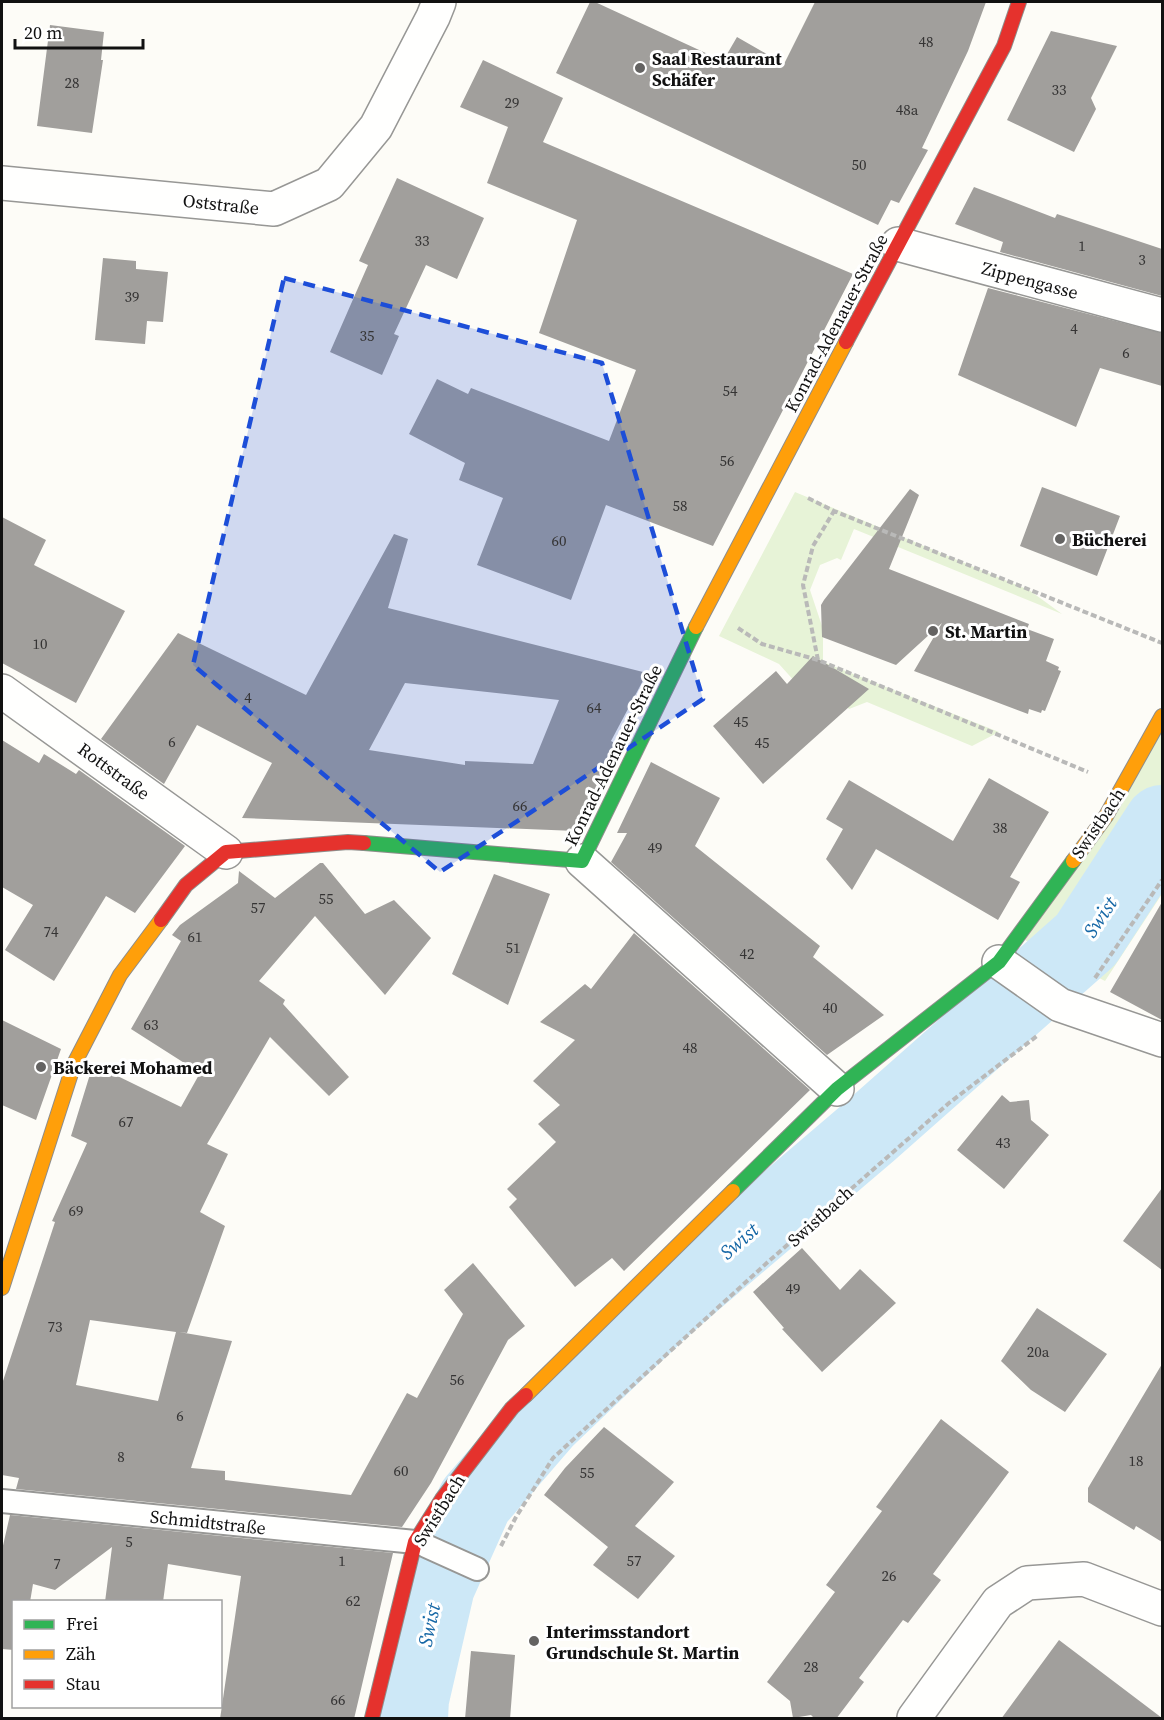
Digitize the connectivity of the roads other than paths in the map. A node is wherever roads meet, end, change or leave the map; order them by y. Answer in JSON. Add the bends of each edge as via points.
{"nodes":[{"id":1,"x":439,"y":2,"type":"edge"},
{"id":2,"x":1019,"y":2,"type":"edge"},
{"id":3,"x":2,"y":183,"type":"edge"},
{"id":4,"x":898,"y":244,"type":"junction"},
{"id":5,"x":1162,"y":315,"type":"edge"},
{"id":6,"x":2,"y":691,"type":"edge"},
{"id":7,"x":1162,"y":716,"type":"edge"},
{"id":8,"x":226,"y":852,"type":"junction"},
{"id":9,"x":582,"y":861,"type":"junction"},
{"id":10,"x":1005,"y":966,"type":"junction"},
{"id":11,"x":1162,"y":1040,"type":"edge"},
{"id":12,"x":837,"y":1089,"type":"junction"},
{"id":13,"x":2,"y":1288,"type":"edge"},
{"id":14,"x":2,"y":1501,"type":"edge"},
{"id":15,"x":421,"y":1544,"type":"junction"},
{"id":16,"x":477,"y":1569,"type":"dead end"},
{"id":17,"x":1162,"y":1609,"type":"edge"},
{"id":18,"x":372,"y":1719,"type":"edge"},
{"id":19,"x":914,"y":1719,"type":"edge"}],
"edges":[{"from":1,"to":3,"type":"street","name":"Oststraße","via":[[375,128],[329,184],[274,209]]},
{"from":2,"to":4,"type":"main road","name":"Konrad-Adenauer-Straße","via":[[1004,46]]},
{"from":4,"to":5,"type":"street","name":"Zippengasse"},
{"from":4,"to":9,"type":"main road","name":"Konrad-Adenauer-Straße","via":[[709,601]]},
{"from":6,"to":8,"type":"street","name":"Rottstraße"},
{"from":7,"to":10,"type":"main road","name":"Swistbach","via":[[1106,816]]},
{"from":8,"to":9,"type":"main road","name":"Konrad-Adenauer-Straße","via":[[348,842]]},
{"from":8,"to":13,"type":"main road","via":[[186,885],[120,975],[74,1064]]},
{"from":9,"to":12,"type":"street"},
{"from":10,"to":11,"type":"street","via":[[1067,1007]]},
{"from":10,"to":12,"type":"main road","name":"Swistbach"},
{"from":12,"to":15,"type":"main road","name":"Swistbach","via":[[512,1408],[442,1499]]},
{"from":14,"to":15,"type":"lane","name":"Schmidtstraße"},
{"from":15,"to":16,"type":"lane","name":"Schmidtstraße"},
{"from":15,"to":18,"type":"main road","name":"Swistbach"},
{"from":17,"to":19,"type":"street","via":[[1084,1579],[1027,1583],[998,1602]]}]}
